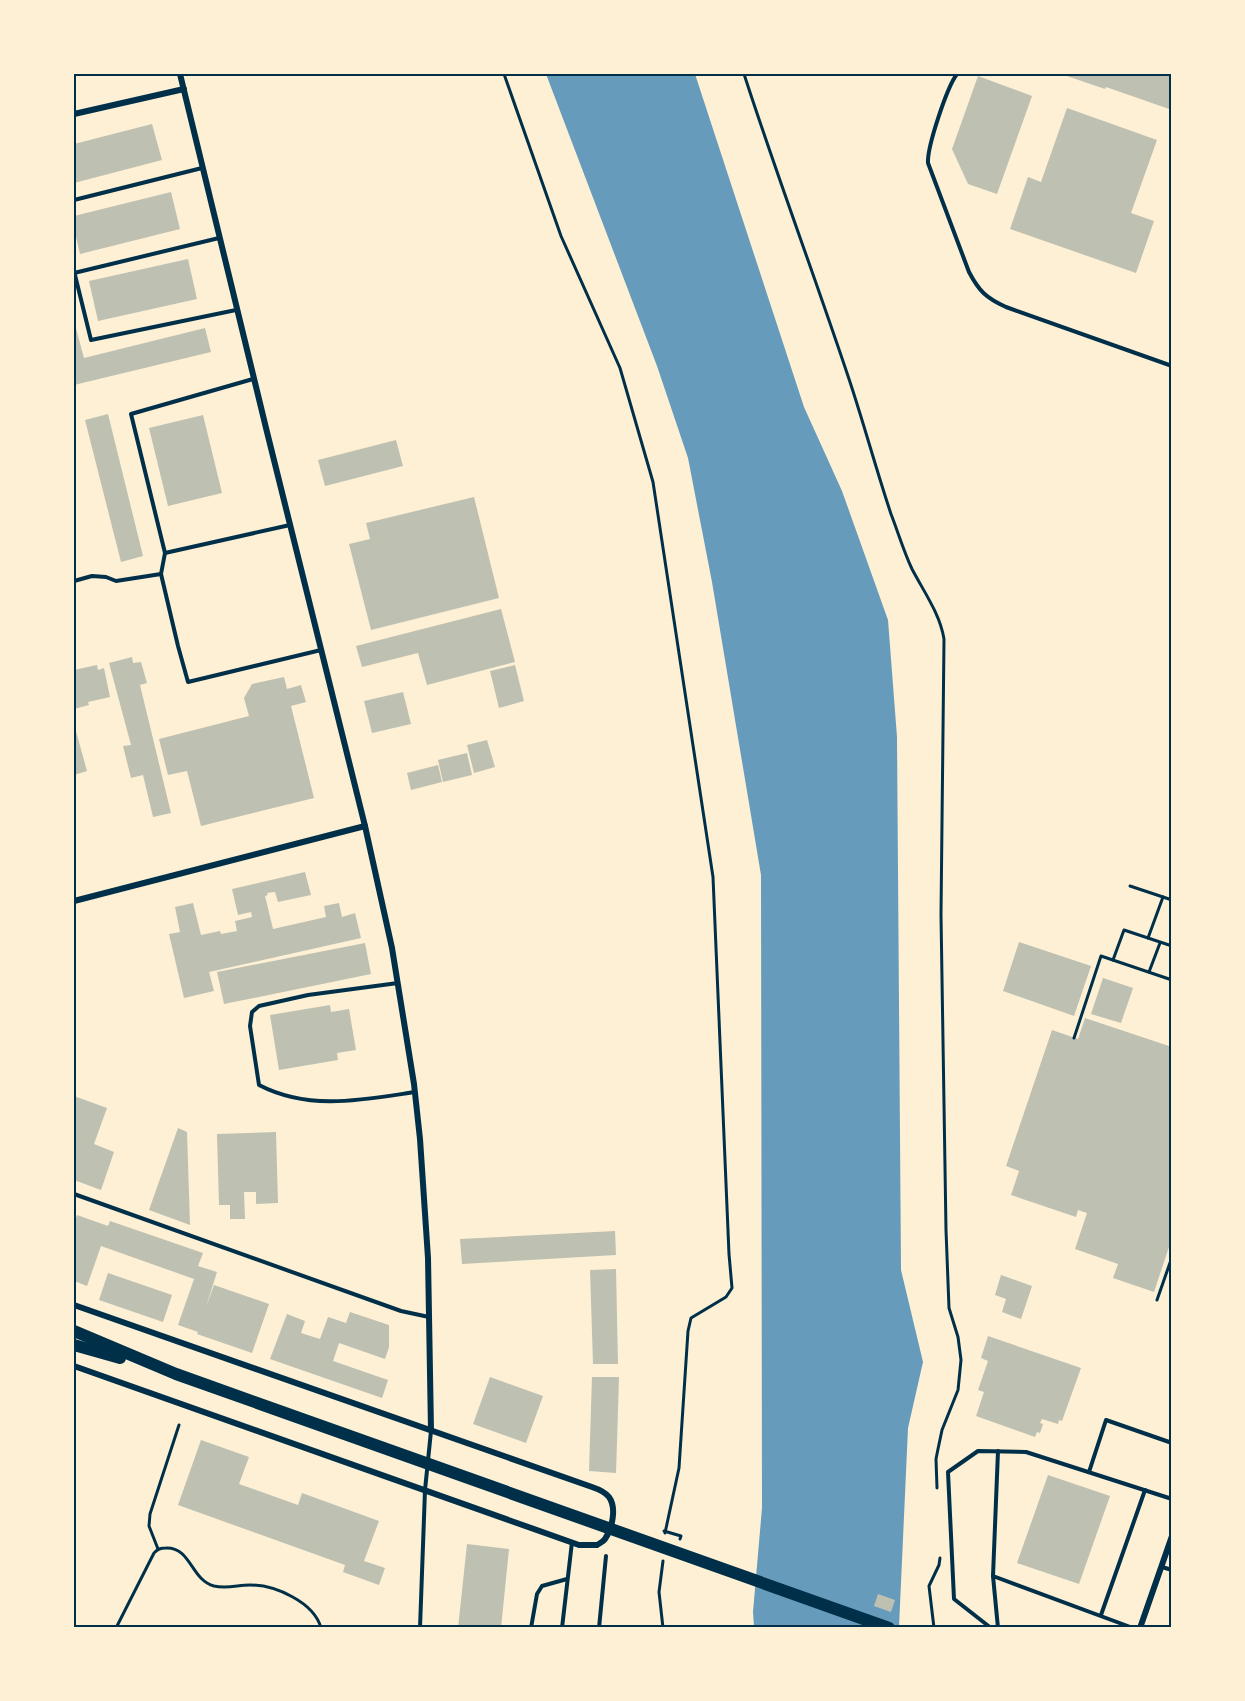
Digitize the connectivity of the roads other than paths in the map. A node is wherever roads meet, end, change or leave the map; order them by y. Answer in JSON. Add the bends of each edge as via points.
{"nodes":[{"id":1,"x":180,"y":74,"type":"edge"},
{"id":2,"x":957,"y":74,"type":"edge"},
{"id":3,"x":184,"y":89,"type":"junction"},
{"id":4,"x":74,"y":114,"type":"edge"},
{"id":5,"x":202,"y":168,"type":"junction"},
{"id":6,"x":74,"y":200,"type":"edge"},
{"id":7,"x":219,"y":238,"type":"junction"},
{"id":8,"x":74,"y":272,"type":"edge"},
{"id":9,"x":237,"y":310,"type":"junction"},
{"id":10,"x":1172,"y":366,"type":"edge"},
{"id":11,"x":253,"y":378,"type":"junction"},
{"id":12,"x":290,"y":525,"type":"junction"},
{"id":13,"x":165,"y":553,"type":"junction"},
{"id":14,"x":161,"y":574,"type":"junction"},
{"id":15,"x":74,"y":581,"type":"edge"},
{"id":16,"x":321,"y":650,"type":"junction"},
{"id":17,"x":365,"y":826,"type":"junction"},
{"id":18,"x":74,"y":901,"type":"edge"},
{"id":19,"x":398,"y":983,"type":"junction"},
{"id":20,"x":415,"y":1092,"type":"junction"},
{"id":21,"x":74,"y":1194,"type":"edge"},
{"id":22,"x":74,"y":1305,"type":"edge"},
{"id":23,"x":429,"y":1317,"type":"junction"},
{"id":24,"x":74,"y":1331,"type":"edge"},
{"id":25,"x":74,"y":1345,"type":"edge"},
{"id":26,"x":74,"y":1368,"type":"edge"},
{"id":27,"x":170,"y":1372,"type":"junction"},
{"id":28,"x":431,"y":1430,"type":"junction"},
{"id":29,"x":1172,"y":1443,"type":"edge"},
{"id":30,"x":998,"y":1451,"type":"junction"},
{"id":31,"x":1089,"y":1472,"type":"junction"},
{"id":32,"x":425,"y":1490,"type":"junction"},
{"id":33,"x":1145,"y":1490,"type":"junction"},
{"id":34,"x":1172,"y":1499,"type":"edge"},
{"id":35,"x":1172,"y":1536,"type":"edge"},
{"id":36,"x":572,"y":1542,"type":"junction"},
{"id":37,"x":606,"y":1556,"type":"dead end"},
{"id":38,"x":1161,"y":1566,"type":"junction"},
{"id":39,"x":1172,"y":1570,"type":"edge"},
{"id":40,"x":993,"y":1576,"type":"junction"},
{"id":41,"x":567,"y":1579,"type":"junction"},
{"id":42,"x":1101,"y":1615,"type":"junction"},
{"id":43,"x":420,"y":1628,"type":"edge"},
{"id":44,"x":531,"y":1628,"type":"edge"},
{"id":45,"x":562,"y":1628,"type":"edge"},
{"id":46,"x":599,"y":1628,"type":"edge"},
{"id":47,"x":889,"y":1628,"type":"edge"},
{"id":48,"x":991,"y":1628,"type":"edge"},
{"id":49,"x":998,"y":1628,"type":"edge"},
{"id":50,"x":1133,"y":1628,"type":"edge"},
{"id":51,"x":1140,"y":1628,"type":"edge"}],
"edges":[{"from":1,"to":3,"type":"street"},
{"from":2,"to":10,"type":"lane","via":[[929,146],[928,163],[977,287],[992,301],[1006,307]]},
{"from":3,"to":4,"type":"street"},
{"from":3,"to":5,"type":"street"},
{"from":5,"to":6,"type":"lane"},
{"from":5,"to":7,"type":"street"},
{"from":7,"to":8,"type":"lane"},
{"from":7,"to":9,"type":"street"},
{"from":8,"to":9,"type":"lane","via":[[91,340]]},
{"from":9,"to":11,"type":"street"},
{"from":11,"to":12,"type":"street"},
{"from":11,"to":13,"type":"lane","via":[[131,414]]},
{"from":12,"to":13,"type":"lane"},
{"from":12,"to":16,"type":"street"},
{"from":13,"to":14,"type":"lane"},
{"from":14,"to":15,"type":"lane","via":[[116,582],[92,576]]},
{"from":14,"to":16,"type":"lane","via":[[188,682]]},
{"from":16,"to":17,"type":"street"},
{"from":17,"to":18,"type":"street"},
{"from":17,"to":19,"type":"street"},
{"from":19,"to":20,"type":"street"},
{"from":19,"to":20,"type":"lane","via":[[259,1006],[252,1012],[250,1026],[259,1085],[273,1092],[322,1102]]},
{"from":20,"to":23,"type":"street","via":[[428,1246]]},
{"from":21,"to":23,"type":"lane","via":[[401,1311]]},
{"from":22,"to":28,"type":"street"},
{"from":23,"to":28,"type":"street"},
{"from":24,"to":27,"type":"main road"},
{"from":25,"to":27,"type":"main road"},
{"from":26,"to":32,"type":"street"},
{"from":27,"to":47,"type":"main road"},
{"from":28,"to":32,"type":"lane"},
{"from":28,"to":36,"type":"street","via":[[602,1491],[613,1506],[614,1515],[605,1539],[588,1546]]},
{"from":29,"to":31,"type":"lane","via":[[1106,1420]]},
{"from":30,"to":31,"type":"lane","via":[[1026,1452]]},
{"from":30,"to":40,"type":"lane"},
{"from":30,"to":48,"type":"lane","via":[[978,1451],[948,1472],[954,1599]]},
{"from":31,"to":33,"type":"lane"},
{"from":32,"to":36,"type":"street"},
{"from":32,"to":43,"type":"lane"},
{"from":33,"to":34,"type":"lane"},
{"from":33,"to":42,"type":"lane"},
{"from":35,"to":38,"type":"street"},
{"from":36,"to":41,"type":"lane"},
{"from":37,"to":46,"type":"lane"},
{"from":38,"to":39,"type":"lane"},
{"from":38,"to":51,"type":"street"},
{"from":40,"to":42,"type":"lane"},
{"from":40,"to":49,"type":"lane"},
{"from":41,"to":44,"type":"lane","via":[[542,1586]]},
{"from":41,"to":45,"type":"lane"},
{"from":42,"to":50,"type":"lane"}]}
